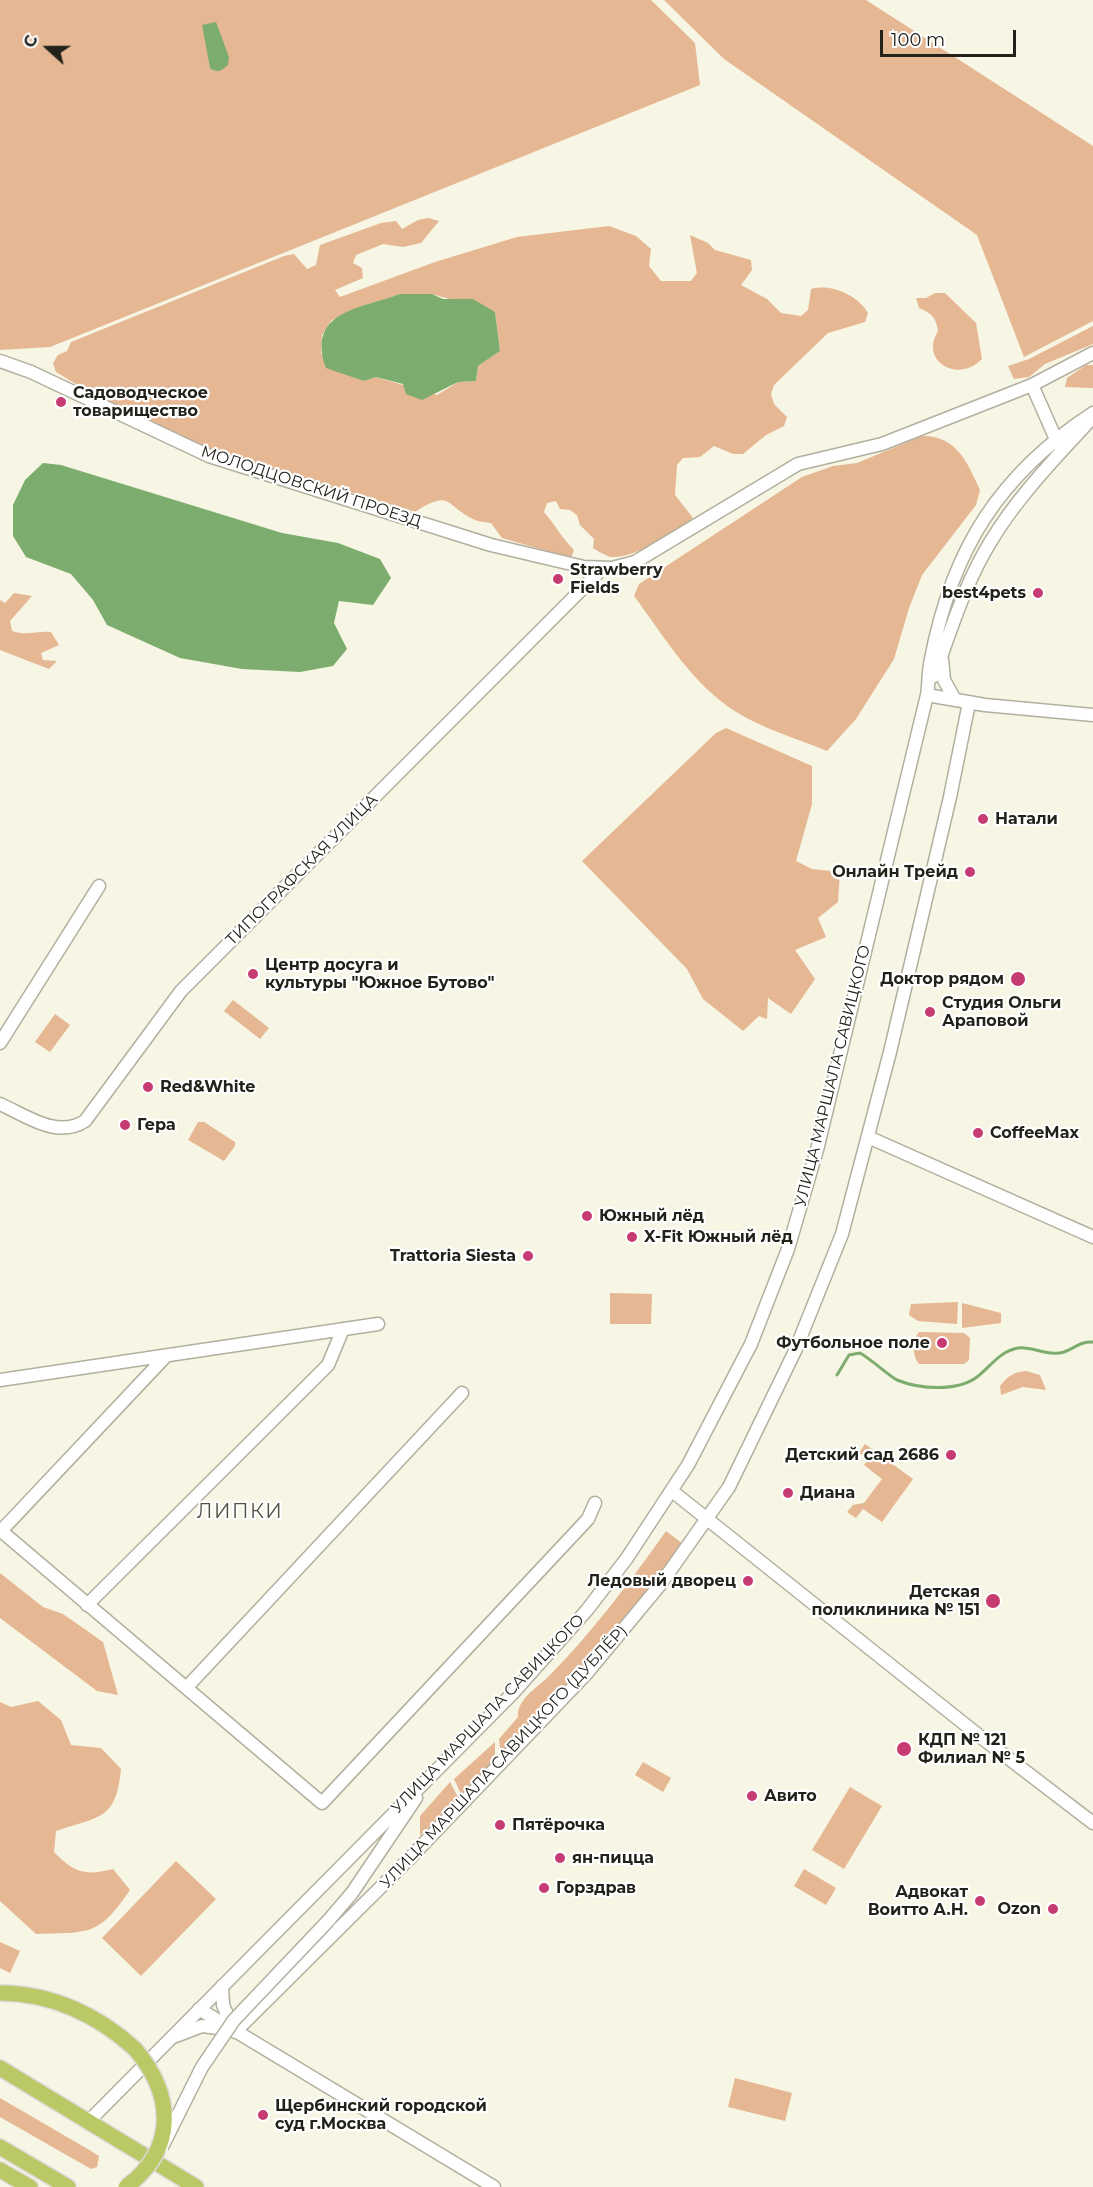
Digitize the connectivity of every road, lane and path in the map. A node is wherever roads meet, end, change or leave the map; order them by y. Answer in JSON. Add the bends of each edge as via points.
{"nodes":[{"id":1,"x":1093,"y":353,"type":"edge"},
{"id":2,"x":0,"y":361,"type":"edge"},
{"id":3,"x":1032,"y":385,"type":"junction"},
{"id":4,"x":1093,"y":415,"type":"edge"},
{"id":5,"x":1055,"y":438,"type":"junction"},
{"id":6,"x":1062,"y":451,"type":"junction"},
{"id":7,"x":599,"y":568,"type":"junction"},
{"id":8,"x":942,"y":653,"type":"junction"},
{"id":9,"x":927,"y":693,"type":"junction"},
{"id":10,"x":955,"y":700,"type":"junction"},
{"id":11,"x":969,"y":703,"type":"junction"},
{"id":12,"x":1093,"y":715,"type":"edge"},
{"id":13,"x":99,"y":886,"type":"dead end"},
{"id":14,"x":0,"y":1043,"type":"edge"},
{"id":15,"x":0,"y":1104,"type":"edge"},
{"id":16,"x":868,"y":1137,"type":"junction"},
{"id":17,"x":1093,"y":1237,"type":"edge"},
{"id":18,"x":378,"y":1324,"type":"dead end"},
{"id":19,"x":343,"y":1329,"type":"junction"},
{"id":20,"x":166,"y":1356,"type":"junction"},
{"id":21,"x":0,"y":1380,"type":"edge"},
{"id":22,"x":462,"y":1394,"type":"dead end"},
{"id":23,"x":672,"y":1491,"type":"junction"},
{"id":24,"x":595,"y":1503,"type":"dead end"},
{"id":25,"x":708,"y":1520,"type":"junction"},
{"id":26,"x":1,"y":1531,"type":"edge"},
{"id":27,"x":87,"y":1605,"type":"junction"},
{"id":28,"x":187,"y":1687,"type":"junction"},
{"id":29,"x":432,"y":1774,"type":"junction"},
{"id":30,"x":1093,"y":1823,"type":"edge"},
{"id":31,"x":222,"y":1986,"type":"junction"},
{"id":32,"x":0,"y":1993,"type":"edge"},
{"id":33,"x":199,"y":2009,"type":"junction"},
{"id":34,"x":236,"y":2032,"type":"junction"},
{"id":35,"x":171,"y":2038,"type":"junction"},
{"id":36,"x":0,"y":2068,"type":"edge"},
{"id":37,"x":88,"y":2122,"type":"junction"},
{"id":38,"x":0,"y":2147,"type":"edge"},
{"id":39,"x":156,"y":2156,"type":"junction"},
{"id":40,"x":0,"y":2170,"type":"edge"},
{"id":41,"x":30,"y":2187,"type":"edge"},
{"id":42,"x":68,"y":2187,"type":"edge"},
{"id":43,"x":126,"y":2187,"type":"edge"},
{"id":44,"x":196,"y":2187,"type":"edge"},
{"id":45,"x":494,"y":2187,"type":"edge"}],
"edges":[{"from":1,"to":3,"type":"street","name":"МОЛОДЦОВСКИЙ ПРОЕЗД"},
{"from":2,"to":7,"type":"street","name":"МОЛОДЦОВСКИЙ ПРОЕЗД","via":[[208,456],[491,545]]},
{"from":3,"to":5,"type":"street"},
{"from":3,"to":7,"type":"street","name":"МОЛОДЦОВСКИЙ ПРОЕЗД","via":[[882,444],[798,464],[635,562]]},
{"from":4,"to":5,"type":"street","name":"УЛИЦА МАРШАЛА САВИЦКОГО"},
{"from":4,"to":6,"type":"street"},
{"from":5,"to":6,"type":"street"},
{"from":5,"to":9,"type":"street","name":"УЛИЦА МАРШАЛА САВИЦКОГО","via":[[992,505],[965,550],[930,660]]},
{"from":6,"to":8,"type":"street","via":[[1028,488],[990,542],[958,606]]},
{"from":7,"to":15,"type":"street","name":"ТИПОГРАФСКАЯ УЛИЦА","via":[[512,662],[181,991],[85,1121],[55,1129]]},
{"from":8,"to":9,"type":"street"},
{"from":8,"to":10,"type":"street","via":[[944,680]]},
{"from":9,"to":10,"type":"street"},
{"from":9,"to":23,"type":"street","name":"УЛИЦА МАРШАЛА САВИЦКОГО","via":[[817,1150],[788,1249],[746,1354]]},
{"from":10,"to":11,"type":"street"},
{"from":11,"to":12,"type":"street"},
{"from":11,"to":16,"type":"street","name":"УЛИЦА МАРШАЛА САВИЦКОГО (ДУБЛЁР)"},
{"from":13,"to":14,"type":"street"},
{"from":16,"to":17,"type":"street"},
{"from":16,"to":25,"type":"street","name":"УЛИЦА МАРШАЛА САВИЦКОГО (ДУБЛЁР)","via":[[842,1234],[800,1340],[740,1465]]},
{"from":18,"to":19,"type":"street"},
{"from":19,"to":20,"type":"street"},
{"from":19,"to":27,"type":"street","via":[[328,1365]]},
{"from":20,"to":21,"type":"street"},
{"from":20,"to":26,"type":"street"},
{"from":22,"to":28,"type":"street"},
{"from":23,"to":25,"type":"street"},
{"from":23,"to":29,"type":"street","name":"УЛИЦА МАРШАЛА САВИЦКОГО","via":[[587,1610],[513,1693]]},
{"from":24,"to":28,"type":"street","via":[[588,1519],[322,1803]]},
{"from":25,"to":30,"type":"street"},
{"from":25,"to":34,"type":"street","name":"УЛИЦА МАРШАЛА САВИЦКОГО (ДУБЛЁР)","via":[[587,1673]]},
{"from":26,"to":27,"type":"street"},
{"from":27,"to":28,"type":"street"},
{"from":29,"to":31,"type":"street","name":"УЛИЦА МАРШАЛА САВИЦКОГО"},
{"from":29,"to":39,"type":"street","bridge":true,"via":[[352,1893],[234,2020],[202,2067]]},
{"from":31,"to":33,"type":"street","name":"УЛИЦА МАРШАЛА САВИЦКОГО"},
{"from":31,"to":34,"type":"street","via":[[223,2005]]},
{"from":32,"to":39,"type":"main road","bridge":true,"via":[[43,1997],[60,2003],[100,2022],[135,2049],[150,2067],[162,2102],[164,2124]]},
{"from":33,"to":34,"type":"street"},
{"from":33,"to":35,"type":"street","name":"УЛИЦА МАРШАЛА САВИЦКОГО"},
{"from":34,"to":35,"type":"street","via":[[202,2026]]},
{"from":34,"to":45,"type":"street"},
{"from":35,"to":37,"type":"street","name":"УЛИЦА МАРШАЛА САВИЦКОГО"},
{"from":36,"to":37,"type":"main road"},
{"from":37,"to":44,"type":"main road"},
{"from":38,"to":42,"type":"main road"},
{"from":39,"to":43,"type":"main road","bridge":true},
{"from":40,"to":41,"type":"main road"}]}
